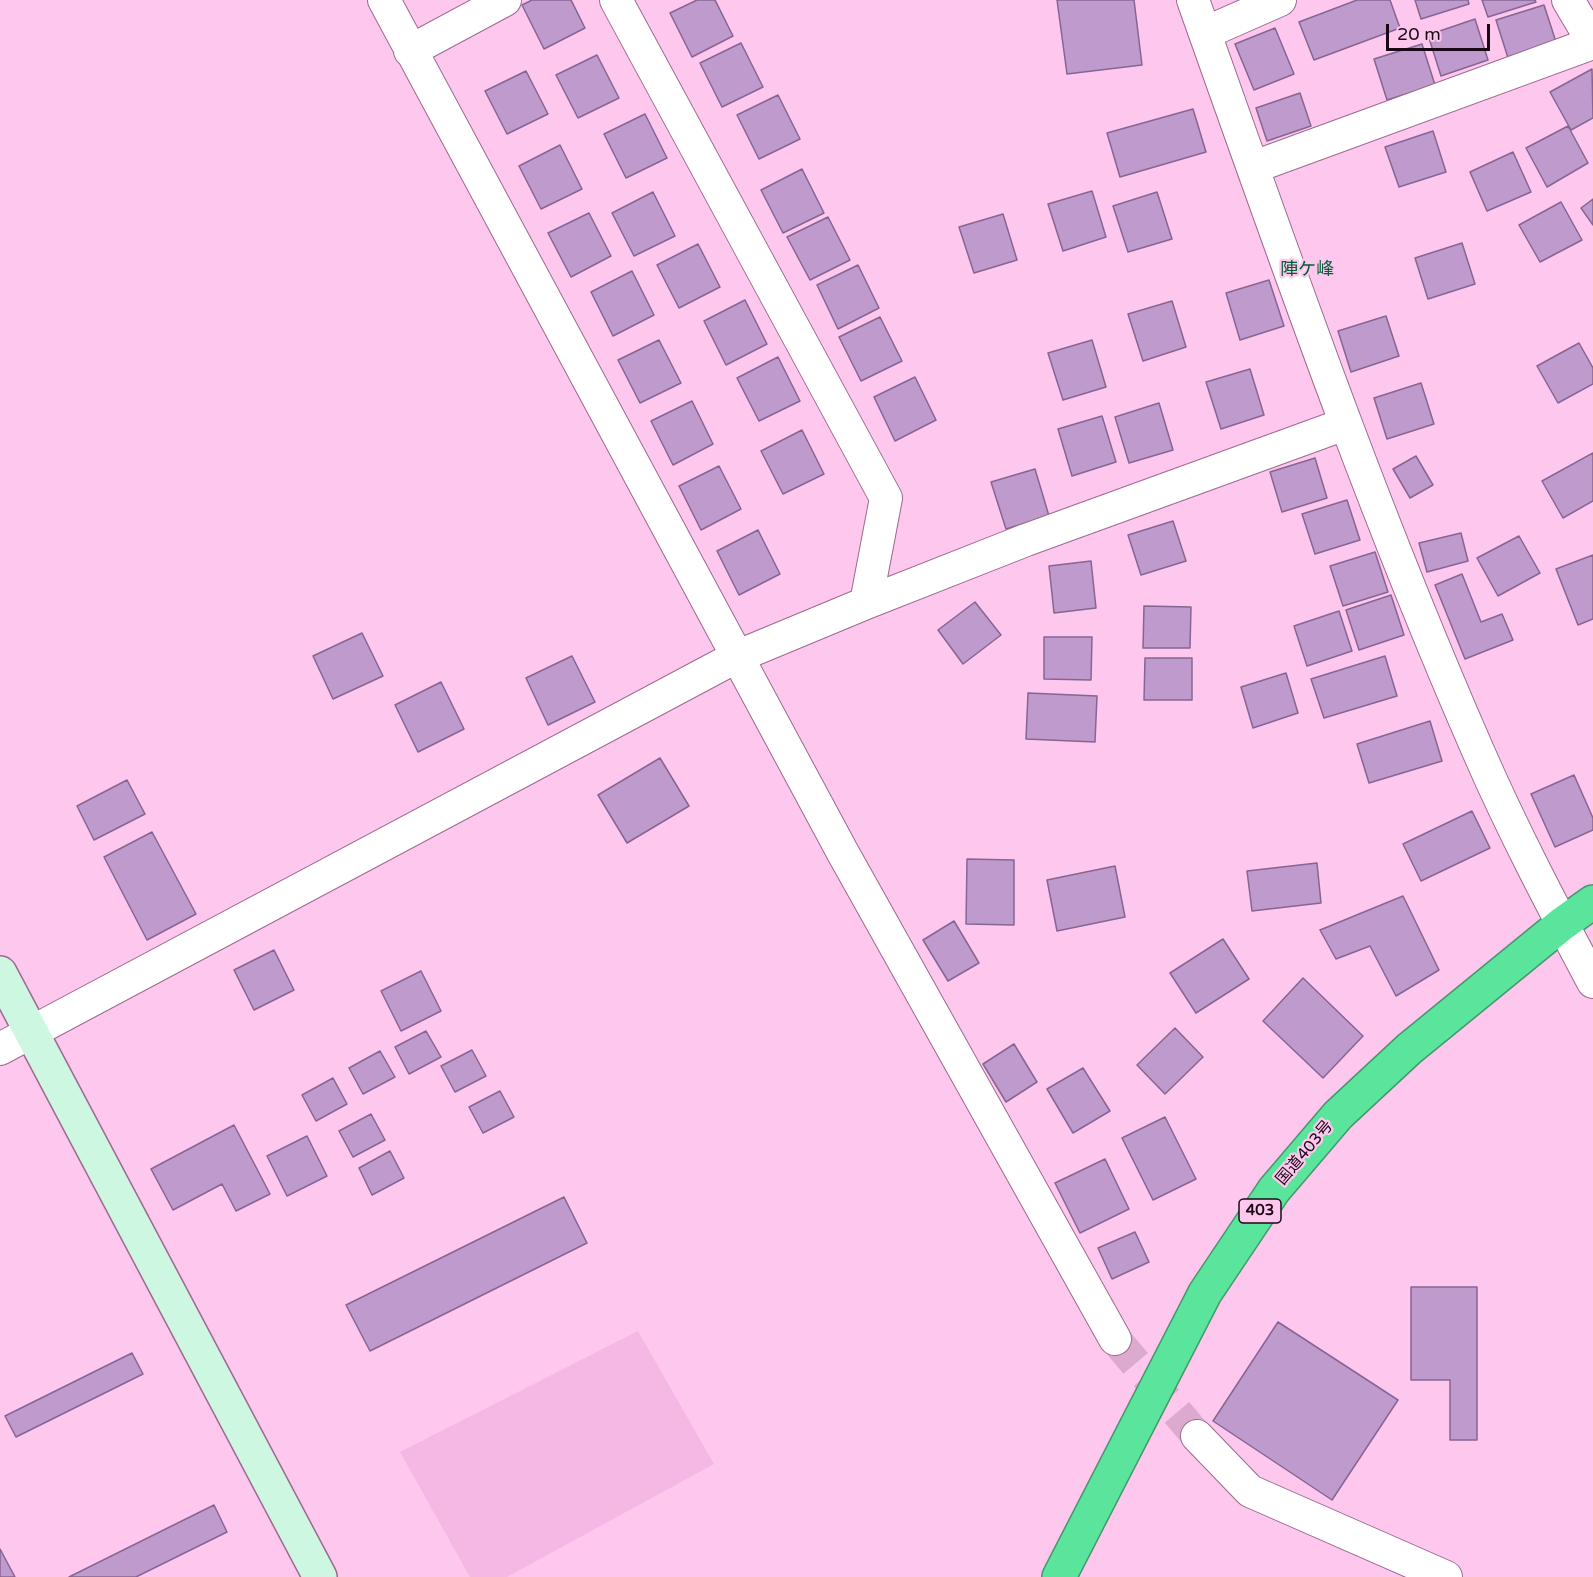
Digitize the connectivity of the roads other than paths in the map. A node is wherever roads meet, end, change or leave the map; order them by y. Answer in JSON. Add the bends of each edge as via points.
{"nodes":[{"id":1,"x":384,"y":0,"type":"edge"},
{"id":2,"x":505,"y":0,"type":"edge"},
{"id":3,"x":616,"y":0,"type":"edge"},
{"id":4,"x":1193,"y":0,"type":"edge"},
{"id":5,"x":1280,"y":0,"type":"edge"},
{"id":6,"x":1568,"y":0,"type":"edge"},
{"id":7,"x":1205,"y":33,"type":"junction"},
{"id":8,"x":1593,"y":42,"type":"edge"},
{"id":9,"x":410,"y":51,"type":"junction"},
{"id":10,"x":1254,"y":167,"type":"junction"},
{"id":11,"x":1345,"y":424,"type":"junction"},
{"id":12,"x":866,"y":603,"type":"junction"},
{"id":13,"x":736,"y":657,"type":"junction"},
{"id":14,"x":1593,"y":902,"type":"edge"},
{"id":15,"x":1562,"y":924,"type":"junction"},
{"id":16,"x":0,"y":973,"type":"edge"},
{"id":17,"x":1593,"y":982,"type":"edge"},
{"id":18,"x":31,"y":1033,"type":"junction"},
{"id":19,"x":0,"y":1049,"type":"edge"},
{"id":20,"x":1115,"y":1339,"type":"tunnel mouth"},
{"id":21,"x":1197,"y":1436,"type":"tunnel mouth"},
{"id":22,"x":320,"y":1577,"type":"edge"},
{"id":23,"x":1059,"y":1577,"type":"edge"},
{"id":24,"x":1446,"y":1577,"type":"edge"}],
"edges":[{"from":1,"to":9,"type":"street"},
{"from":2,"to":9,"type":"street"},
{"from":3,"to":12,"type":"street","via":[[886,498]]},
{"from":4,"to":7,"type":"street"},
{"from":5,"to":7,"type":"street"},
{"from":6,"to":8,"type":"street"},
{"from":7,"to":10,"type":"street"},
{"from":8,"to":10,"type":"street"},
{"from":9,"to":13,"type":"street"},
{"from":10,"to":11,"type":"street"},
{"from":11,"to":12,"type":"street","via":[[1026,540]]},
{"from":11,"to":15,"type":"street","via":[[1479,754]]},
{"from":12,"to":13,"type":"street"},
{"from":13,"to":18,"type":"street"},
{"from":13,"to":20,"type":"street"},
{"from":14,"to":15,"type":"highway","name":"国道403号","number":"403"},
{"from":15,"to":17,"type":"street"},
{"from":15,"to":23,"type":"highway","name":"国道403号","number":"403","via":[[1409,1049],[1338,1115],[1274,1190],[1205,1293]]},
{"from":16,"to":18,"type":"street"},
{"from":18,"to":19,"type":"street"},
{"from":18,"to":22,"type":"street"},
{"from":21,"to":24,"type":"street","via":[[1250,1491]]}]}
